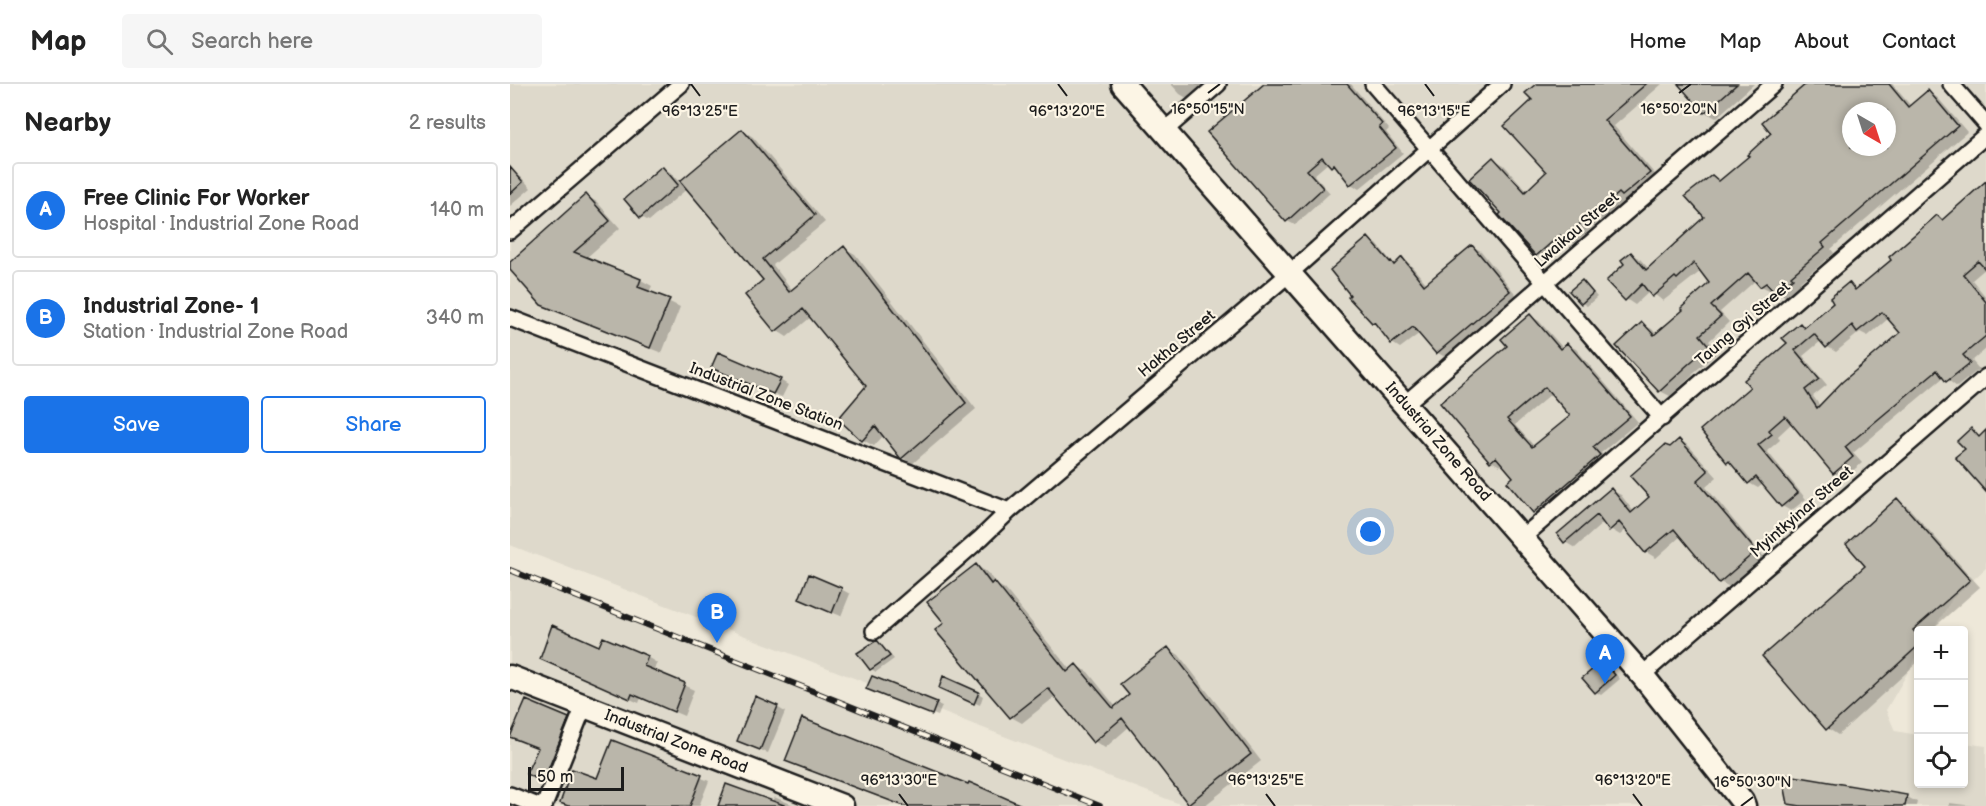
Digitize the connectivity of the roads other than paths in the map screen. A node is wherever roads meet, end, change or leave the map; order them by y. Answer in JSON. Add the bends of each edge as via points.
{"nodes":[{"id":1,"x":681,"y":84,"type":"edge"},
{"id":2,"x":1123,"y":84,"type":"edge"},
{"id":3,"x":1218,"y":84,"type":"edge"},
{"id":4,"x":1373,"y":84,"type":"edge"},
{"id":5,"x":1502,"y":84,"type":"edge"},
{"id":6,"x":1774,"y":84,"type":"edge"},
{"id":7,"x":1951,"y":84,"type":"edge"},
{"id":8,"x":1986,"y":124,"type":"edge"},
{"id":9,"x":1164,"y":130,"type":"junction"},
{"id":10,"x":1986,"y":135,"type":"edge"},
{"id":11,"x":1429,"y":148,"type":"junction"},
{"id":12,"x":510,"y":231,"type":"edge"},
{"id":13,"x":1290,"y":273,"type":"junction"},
{"id":14,"x":1544,"y":281,"type":"junction"},
{"id":15,"x":510,"y":318,"type":"edge"},
{"id":16,"x":1986,"y":377,"type":"edge"},
{"id":17,"x":1405,"y":404,"type":"junction"},
{"id":18,"x":1662,"y":418,"type":"junction"},
{"id":19,"x":1009,"y":511,"type":"junction"},
{"id":20,"x":1522,"y":538,"type":"junction"},
{"id":21,"x":874,"y":631,"type":"dead end"},
{"id":22,"x":1642,"y":675,"type":"junction"},
{"id":23,"x":510,"y":677,"type":"edge"},
{"id":24,"x":584,"y":706,"type":"junction"},
{"id":25,"x":510,"y":795,"type":"edge"},
{"id":26,"x":538,"y":806,"type":"edge"},
{"id":27,"x":544,"y":806,"type":"edge"},
{"id":28,"x":842,"y":806,"type":"edge"},
{"id":29,"x":1744,"y":806,"type":"edge"}],
"edges":[{"from":1,"to":12,"type":"street"},
{"from":2,"to":9,"type":"street","name":"Industrial Zone Road"},
{"from":3,"to":9,"type":"street"},
{"from":4,"to":11,"type":"street"},
{"from":5,"to":11,"type":"street","name":"Hakha Street"},
{"from":6,"to":14,"type":"street","name":"Lwaikau Street"},
{"from":7,"to":8,"type":"street"},
{"from":9,"to":13,"type":"street","name":"Industrial Zone Road"},
{"from":10,"to":18,"type":"street","name":"Taung Gyi Street"},
{"from":11,"to":13,"type":"street","name":"Hakha Street"},
{"from":11,"to":14,"type":"street"},
{"from":13,"to":17,"type":"street","name":"Industrial Zone Road"},
{"from":13,"to":19,"type":"street","name":"Hakha Street"},
{"from":14,"to":17,"type":"street","name":"Lwaikau Street"},
{"from":14,"to":18,"type":"street"},
{"from":15,"to":19,"type":"street","name":"Industrial Zone Station"},
{"from":16,"to":22,"type":"street","name":"Myintkyinar Street"},
{"from":17,"to":20,"type":"street","name":"Industrial Zone Road"},
{"from":18,"to":20,"type":"street","name":"Taung Gyi Street"},
{"from":19,"to":21,"type":"street","name":"Hakha Street"},
{"from":20,"to":22,"type":"street","name":"Industrial Zone Road"},
{"from":22,"to":29,"type":"street","name":"Industrial Zone Road"},
{"from":23,"to":24,"type":"street","name":"Industrial Zone Road"},
{"from":24,"to":27,"type":"street"},
{"from":24,"to":28,"type":"street","name":"Industrial Zone Road"},
{"from":25,"to":26,"type":"street"}]}
